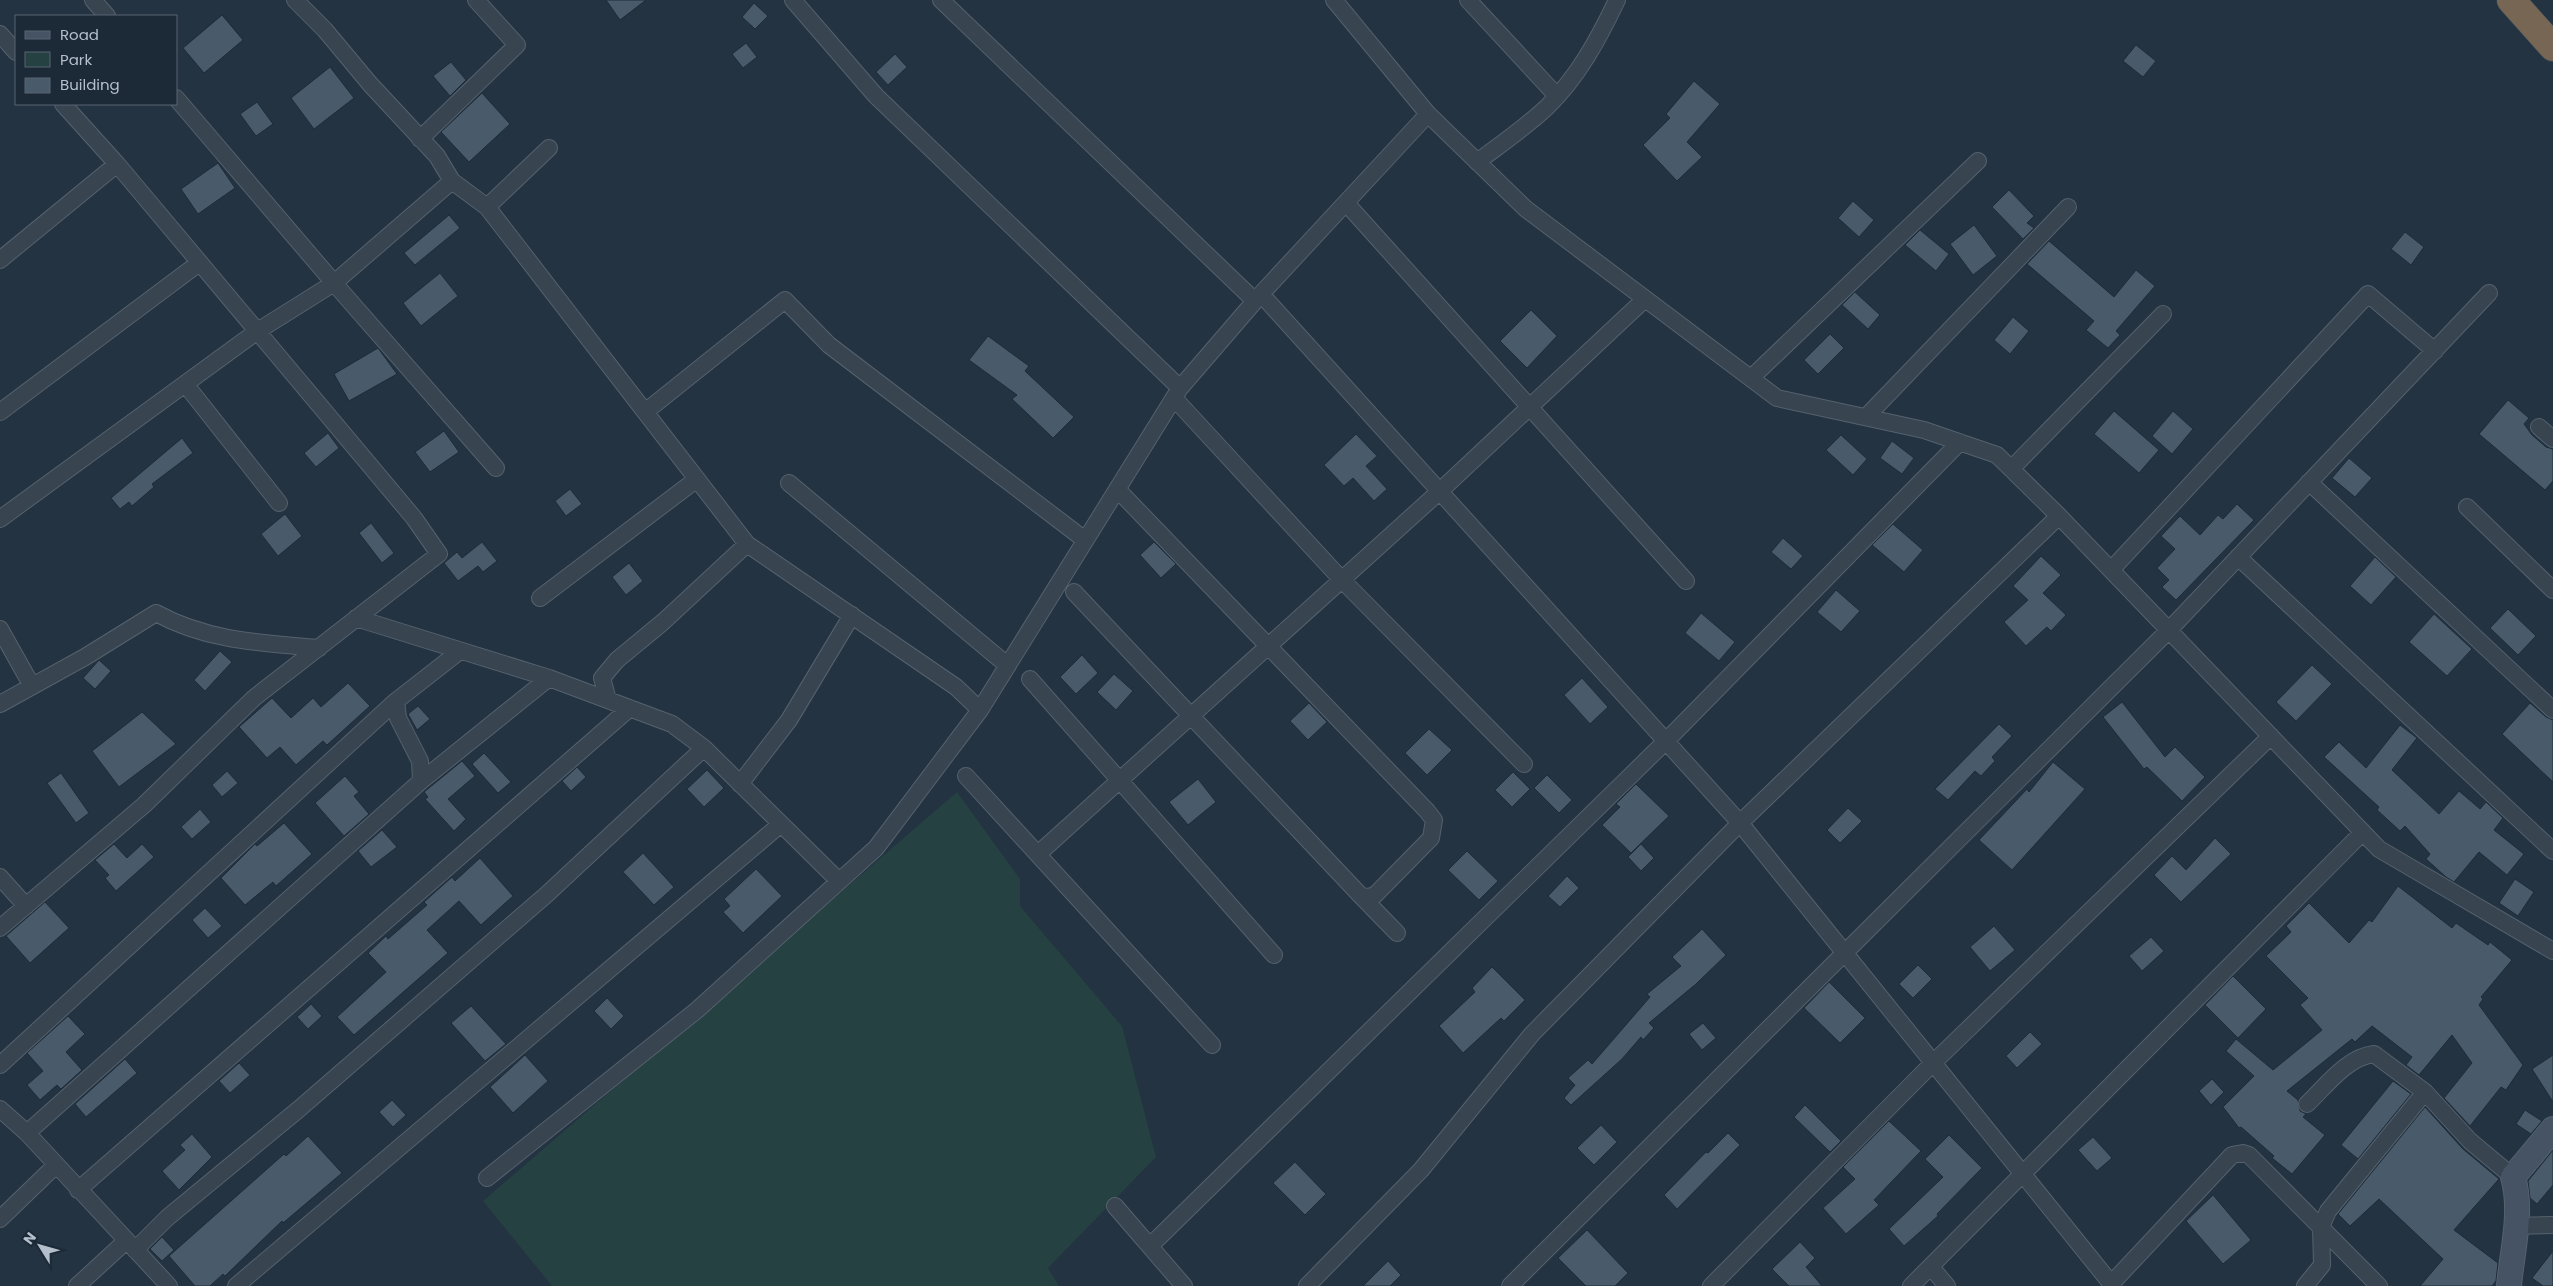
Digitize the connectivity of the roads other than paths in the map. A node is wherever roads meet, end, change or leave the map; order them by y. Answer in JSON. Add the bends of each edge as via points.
{"nodes":[{"id":1,"x":93,"y":0,"type":"edge"},
{"id":2,"x":295,"y":0,"type":"edge"},
{"id":3,"x":476,"y":0,"type":"edge"},
{"id":4,"x":793,"y":0,"type":"edge"},
{"id":5,"x":941,"y":0,"type":"edge"},
{"id":6,"x":1334,"y":0,"type":"edge"},
{"id":7,"x":1468,"y":0,"type":"edge"},
{"id":8,"x":1617,"y":0,"type":"edge"},
{"id":9,"x":2511,"y":0,"type":"edge"},
{"id":10,"x":106,"y":15,"type":"edge"},
{"id":11,"x":0,"y":34,"type":"edge"},
{"id":12,"x":2553,"y":46,"type":"edge"},
{"id":13,"x":15,"y":51,"type":"edge"},
{"id":14,"x":1557,"y":96,"type":"junction"},
{"id":15,"x":178,"y":100,"type":"edge"},
{"id":16,"x":64,"y":105,"type":"edge"},
{"id":17,"x":1428,"y":114,"type":"junction"},
{"id":18,"x":420,"y":139,"type":"junction"},
{"id":19,"x":549,"y":148,"type":"dead end"},
{"id":20,"x":1978,"y":161,"type":"dead end"},
{"id":21,"x":1477,"y":162,"type":"junction"},
{"id":22,"x":117,"y":164,"type":"junction"},
{"id":23,"x":452,"y":181,"type":"junction"},
{"id":24,"x":1346,"y":203,"type":"junction"},
{"id":25,"x":487,"y":207,"type":"junction"},
{"id":26,"x":2068,"y":208,"type":"dead end"},
{"id":27,"x":2,"y":254,"type":"edge"},
{"id":28,"x":199,"y":263,"type":"junction"},
{"id":29,"x":334,"y":283,"type":"junction"},
{"id":30,"x":2489,"y":293,"type":"dead end"},
{"id":31,"x":1258,"y":297,"type":"junction"},
{"id":32,"x":1646,"y":299,"type":"junction"},
{"id":33,"x":2163,"y":314,"type":"dead end"},
{"id":34,"x":256,"y":332,"type":"junction"},
{"id":35,"x":2436,"y":350,"type":"junction"},
{"id":36,"x":1751,"y":378,"type":"junction"},
{"id":37,"x":186,"y":384,"type":"junction"},
{"id":38,"x":1177,"y":393,"type":"junction"},
{"id":39,"x":1529,"y":408,"type":"junction"},
{"id":40,"x":0,"y":412,"type":"edge"},
{"id":41,"x":646,"y":412,"type":"junction"},
{"id":42,"x":1866,"y":417,"type":"junction"},
{"id":43,"x":2539,"y":427,"type":"dead end"},
{"id":44,"x":2553,"y":439,"type":"edge"},
{"id":45,"x":1960,"y":442,"type":"junction"},
{"id":46,"x":496,"y":468,"type":"dead end"},
{"id":47,"x":2011,"y":469,"type":"junction"},
{"id":48,"x":697,"y":479,"type":"junction"},
{"id":49,"x":2309,"y":482,"type":"junction"},
{"id":50,"x":789,"y":483,"type":"dead end"},
{"id":51,"x":1117,"y":489,"type":"junction"},
{"id":52,"x":1440,"y":491,"type":"junction"},
{"id":53,"x":279,"y":503,"type":"dead end"},
{"id":54,"x":2467,"y":507,"type":"dead end"},
{"id":55,"x":2059,"y":516,"type":"junction"},
{"id":56,"x":0,"y":519,"type":"edge"},
{"id":57,"x":1085,"y":540,"type":"junction"},
{"id":58,"x":747,"y":544,"type":"junction"},
{"id":59,"x":2238,"y":557,"type":"junction"},
{"id":60,"x":2111,"y":570,"type":"junction"},
{"id":61,"x":1342,"y":580,"type":"junction"},
{"id":62,"x":1686,"y":581,"type":"dead end"},
{"id":63,"x":2553,"y":590,"type":"edge"},
{"id":64,"x":1074,"y":592,"type":"dead end"},
{"id":65,"x":540,"y":598,"type":"dead end"},
{"id":66,"x":852,"y":615,"type":"junction"},
{"id":67,"x":356,"y":618,"type":"junction"},
{"id":68,"x":0,"y":629,"type":"edge"},
{"id":69,"x":2169,"y":630,"type":"junction"},
{"id":70,"x":1266,"y":646,"type":"junction"},
{"id":71,"x":319,"y":648,"type":"junction"},
{"id":72,"x":460,"y":651,"type":"junction"},
{"id":73,"x":1007,"y":665,"type":"junction"},
{"id":74,"x":549,"y":678,"type":"junction"},
{"id":75,"x":1030,"y":679,"type":"dead end"},
{"id":76,"x":32,"y":686,"type":"junction"},
{"id":77,"x":396,"y":700,"type":"junction"},
{"id":78,"x":608,"y":700,"type":"junction"},
{"id":79,"x":0,"y":704,"type":"edge"},
{"id":80,"x":630,"y":708,"type":"junction"},
{"id":81,"x":980,"y":710,"type":"junction"},
{"id":82,"x":2553,"y":710,"type":"edge"},
{"id":83,"x":1191,"y":716,"type":"junction"},
{"id":84,"x":2271,"y":736,"type":"junction"},
{"id":85,"x":1666,"y":741,"type":"junction"},
{"id":86,"x":704,"y":748,"type":"junction"},
{"id":87,"x":1524,"y":764,"type":"dead end"},
{"id":88,"x":966,"y":776,"type":"dead end"},
{"id":89,"x":420,"y":781,"type":"junction"},
{"id":90,"x":1118,"y":782,"type":"junction"},
{"id":91,"x":740,"y":784,"type":"junction"},
{"id":92,"x":1740,"y":822,"type":"junction"},
{"id":93,"x":781,"y":824,"type":"junction"},
{"id":94,"x":2363,"y":832,"type":"junction"},
{"id":95,"x":2553,"y":851,"type":"edge"},
{"id":96,"x":1038,"y":854,"type":"junction"},
{"id":97,"x":0,"y":877,"type":"edge"},
{"id":98,"x":838,"y":880,"type":"junction"},
{"id":99,"x":1361,"y":896,"type":"junction"},
{"id":100,"x":26,"y":906,"type":"junction"},
{"id":101,"x":0,"y":928,"type":"edge"},
{"id":102,"x":1397,"y":933,"type":"dead end"},
{"id":103,"x":2553,"y":951,"type":"edge"},
{"id":104,"x":1844,"y":952,"type":"junction"},
{"id":105,"x":1274,"y":955,"type":"dead end"},
{"id":106,"x":1212,"y":1045,"type":"dead end"},
{"id":107,"x":1933,"y":1063,"type":"junction"},
{"id":108,"x":0,"y":1065,"type":"edge"},
{"id":109,"x":2425,"y":1092,"type":"junction"},
{"id":110,"x":2307,"y":1104,"type":"dead end"},
{"id":111,"x":0,"y":1109,"type":"edge"},
{"id":112,"x":2553,"y":1129,"type":"edge"},
{"id":113,"x":26,"y":1133,"type":"junction"},
{"id":114,"x":55,"y":1166,"type":"junction"},
{"id":115,"x":2023,"y":1175,"type":"junction"},
{"id":116,"x":2513,"y":1177,"type":"junction"},
{"id":117,"x":487,"y":1178,"type":"dead end"},
{"id":118,"x":78,"y":1190,"type":"junction"},
{"id":119,"x":1115,"y":1206,"type":"dead end"},
{"id":120,"x":0,"y":1219,"type":"edge"},
{"id":121,"x":2553,"y":1225,"type":"edge"},
{"id":122,"x":2516,"y":1226,"type":"junction"},
{"id":123,"x":2321,"y":1227,"type":"junction"},
{"id":124,"x":131,"y":1246,"type":"junction"},
{"id":125,"x":1150,"y":1246,"type":"junction"},
{"id":126,"x":1931,"y":1267,"type":"junction"},
{"id":127,"x":2112,"y":1285,"type":"edge"},
{"id":128,"x":77,"y":1286,"type":"edge"},
{"id":129,"x":169,"y":1286,"type":"edge"},
{"id":130,"x":236,"y":1286,"type":"edge"},
{"id":131,"x":1184,"y":1286,"type":"edge"},
{"id":132,"x":1307,"y":1286,"type":"edge"},
{"id":133,"x":1510,"y":1286,"type":"edge"},
{"id":134,"x":1711,"y":1286,"type":"edge"},
{"id":135,"x":1912,"y":1286,"type":"edge"},
{"id":136,"x":1947,"y":1286,"type":"edge"},
{"id":137,"x":2305,"y":1286,"type":"edge"},
{"id":138,"x":2379,"y":1286,"type":"edge"},
{"id":139,"x":2509,"y":1286,"type":"edge"}],
"edges":[{"from":1,"to":10,"type":"street"},
{"from":2,"to":18,"type":"street"},
{"from":3,"to":18,"type":"street","via":[[517,45]]},
{"from":4,"to":38,"type":"street","via":[[876,96]]},
{"from":5,"to":31,"type":"street"},
{"from":6,"to":17,"type":"street"},
{"from":7,"to":14,"type":"street"},
{"from":8,"to":14,"type":"street","via":[[1599,37]]},
{"from":9,"to":12,"type":"highway"},
{"from":11,"to":13,"type":"street"},
{"from":14,"to":21,"type":"street"},
{"from":15,"to":29,"type":"street"},
{"from":16,"to":22,"type":"street"},
{"from":17,"to":21,"type":"street"},
{"from":17,"to":24,"type":"street"},
{"from":18,"to":23,"type":"street","via":[[437,156]]},
{"from":19,"to":25,"type":"street"},
{"from":20,"to":36,"type":"street"},
{"from":21,"to":32,"type":"street","via":[[1526,209]]},
{"from":22,"to":27,"type":"street"},
{"from":22,"to":28,"type":"street"},
{"from":23,"to":25,"type":"street"},
{"from":23,"to":29,"type":"street"},
{"from":24,"to":31,"type":"street"},
{"from":24,"to":39,"type":"street"},
{"from":25,"to":41,"type":"street"},
{"from":26,"to":42,"type":"street"},
{"from":28,"to":34,"type":"street"},
{"from":28,"to":40,"type":"street"},
{"from":29,"to":34,"type":"street"},
{"from":29,"to":46,"type":"street"},
{"from":30,"to":35,"type":"street"},
{"from":31,"to":38,"type":"street"},
{"from":31,"to":52,"type":"street"},
{"from":32,"to":36,"type":"street"},
{"from":32,"to":39,"type":"street"},
{"from":33,"to":47,"type":"street"},
{"from":34,"to":37,"type":"street"},
{"from":34,"to":67,"type":"street","via":[[414,518],[439,554]]},
{"from":35,"to":49,"type":"street"},
{"from":35,"to":60,"type":"street","via":[[2368,294]]},
{"from":36,"to":42,"type":"street","via":[[1777,398]]},
{"from":37,"to":53,"type":"street"},
{"from":37,"to":56,"type":"street"},
{"from":38,"to":51,"type":"street"},
{"from":38,"to":61,"type":"street"},
{"from":39,"to":52,"type":"street"},
{"from":39,"to":62,"type":"street"},
{"from":41,"to":48,"type":"street"},
{"from":41,"to":57,"type":"street","via":[[785,300],[829,345]]},
{"from":42,"to":45,"type":"street"},
{"from":43,"to":44,"type":"street"},
{"from":45,"to":47,"type":"street","via":[[1997,456]]},
{"from":45,"to":85,"type":"street"},
{"from":47,"to":55,"type":"street"},
{"from":48,"to":58,"type":"street"},
{"from":48,"to":65,"type":"street"},
{"from":49,"to":59,"type":"street"},
{"from":49,"to":82,"type":"street"},
{"from":50,"to":73,"type":"street"},
{"from":51,"to":57,"type":"street"},
{"from":51,"to":70,"type":"street"},
{"from":52,"to":61,"type":"street"},
{"from":52,"to":85,"type":"street"},
{"from":54,"to":63,"type":"street"},
{"from":55,"to":60,"type":"street"},
{"from":55,"to":92,"type":"street"},
{"from":57,"to":73,"type":"street"},
{"from":58,"to":66,"type":"street"},
{"from":58,"to":78,"type":"street","via":[[617,660],[602,678]]},
{"from":59,"to":69,"type":"street"},
{"from":59,"to":95,"type":"street"},
{"from":60,"to":69,"type":"street"},
{"from":61,"to":70,"type":"street"},
{"from":61,"to":87,"type":"street"},
{"from":64,"to":83,"type":"street"},
{"from":66,"to":81,"type":"street","via":[[956,687]]},
{"from":66,"to":91,"type":"street","via":[[789,720]]},
{"from":67,"to":71,"type":"street"},
{"from":67,"to":72,"type":"street"},
{"from":68,"to":76,"type":"street"},
{"from":69,"to":84,"type":"street"},
{"from":69,"to":104,"type":"street"},
{"from":70,"to":83,"type":"street"},
{"from":70,"to":99,"type":"street","via":[[1434,820],[1431,838],[1375,895]]},
{"from":71,"to":76,"type":"street","via":[[244,642],[181,627],[156,613]]},
{"from":71,"to":100,"type":"street","via":[[254,698],[144,805]]},
{"from":72,"to":74,"type":"street"},
{"from":72,"to":77,"type":"street"},
{"from":73,"to":81,"type":"street"},
{"from":74,"to":78,"type":"street"},
{"from":74,"to":89,"type":"street"},
{"from":75,"to":90,"type":"street"},
{"from":76,"to":79,"type":"street"},
{"from":77,"to":89,"type":"street","via":[[398,718],[420,761]]},
{"from":77,"to":108,"type":"street"},
{"from":78,"to":80,"type":"street"},
{"from":80,"to":86,"type":"street","via":[[672,724]]},
{"from":80,"to":118,"type":"street"},
{"from":81,"to":98,"type":"street","via":[[876,848]]},
{"from":83,"to":90,"type":"street"},
{"from":83,"to":99,"type":"street"},
{"from":84,"to":94,"type":"street"},
{"from":84,"to":107,"type":"street"},
{"from":85,"to":92,"type":"street"},
{"from":85,"to":125,"type":"street"},
{"from":86,"to":91,"type":"street"},
{"from":86,"to":124,"type":"street","via":[[546,895],[298,1109]]},
{"from":88,"to":96,"type":"street"},
{"from":89,"to":113,"type":"street"},
{"from":90,"to":96,"type":"street"},
{"from":90,"to":105,"type":"street"},
{"from":91,"to":93,"type":"street"},
{"from":92,"to":104,"type":"street"},
{"from":92,"to":132,"type":"street","via":[[1532,1034],[1421,1170]]},
{"from":93,"to":98,"type":"street"},
{"from":93,"to":130,"type":"street"},
{"from":94,"to":103,"type":"street","via":[[2379,849]]},
{"from":94,"to":115,"type":"street"},
{"from":96,"to":106,"type":"street"},
{"from":97,"to":100,"type":"street"},
{"from":98,"to":117,"type":"street","via":[[697,1010]]},
{"from":99,"to":102,"type":"street"},
{"from":100,"to":101,"type":"street"},
{"from":104,"to":107,"type":"street"},
{"from":104,"to":133,"type":"street"},
{"from":107,"to":115,"type":"street"},
{"from":107,"to":134,"type":"street"},
{"from":109,"to":110,"type":"street","via":[[2374,1054],[2363,1055]]},
{"from":109,"to":116,"type":"street","via":[[2470,1142]]},
{"from":109,"to":123,"type":"street","via":[[2328,1211]]},
{"from":111,"to":113,"type":"street"},
{"from":112,"to":116,"type":"street"},
{"from":113,"to":114,"type":"street"},
{"from":114,"to":118,"type":"street"},
{"from":114,"to":120,"type":"street"},
{"from":115,"to":126,"type":"street"},
{"from":115,"to":127,"type":"street"},
{"from":116,"to":122,"type":"street"},
{"from":118,"to":124,"type":"street"},
{"from":119,"to":125,"type":"street"},
{"from":121,"to":122,"type":"street"},
{"from":122,"to":139,"type":"street"},
{"from":123,"to":127,"type":"street","via":[[2249,1155],[2237,1153]]},
{"from":123,"to":137,"type":"street","via":[[2322,1265]]},
{"from":123,"to":138,"type":"street"},
{"from":124,"to":128,"type":"street"},
{"from":124,"to":129,"type":"street"},
{"from":125,"to":131,"type":"street"},
{"from":126,"to":135,"type":"street"},
{"from":126,"to":136,"type":"street"}]}
